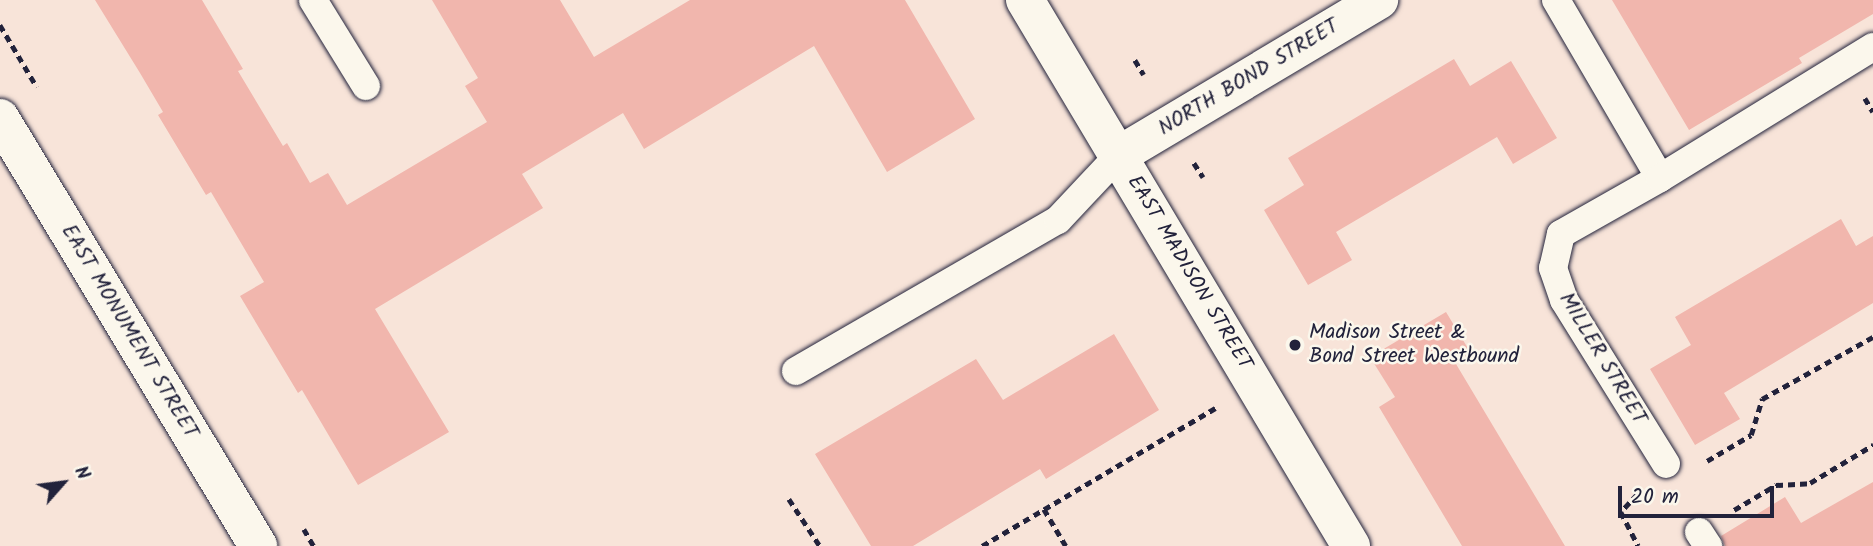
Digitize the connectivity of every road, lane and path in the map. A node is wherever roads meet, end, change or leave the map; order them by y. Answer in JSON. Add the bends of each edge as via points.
{"nodes":[{"id":1,"x":313,"y":0,"type":"edge"},
{"id":2,"x":1026,"y":0,"type":"edge"},
{"id":3,"x":1379,"y":0,"type":"edge"},
{"id":4,"x":1556,"y":0,"type":"edge"},
{"id":5,"x":1873,"y":47,"type":"edge"},
{"id":6,"x":1135,"y":60,"type":"dead end"},
{"id":7,"x":1144,"y":75,"type":"dead end"},
{"id":8,"x":366,"y":86,"type":"dead end"},
{"id":9,"x":0,"y":118,"type":"edge"},
{"id":10,"x":1119,"y":155,"type":"junction"},
{"id":11,"x":1194,"y":162,"type":"dead end"},
{"id":12,"x":1203,"y":177,"type":"dead end"},
{"id":13,"x":1660,"y":178,"type":"junction"},
{"id":14,"x":1873,"y":337,"type":"edge"},
{"id":15,"x":796,"y":371,"type":"dead end"},
{"id":16,"x":1255,"y":384,"type":"junction"},
{"id":17,"x":1873,"y":445,"type":"edge"},
{"id":18,"x":1666,"y":464,"type":"joint"},
{"id":19,"x":789,"y":499,"type":"dead end"},
{"id":20,"x":1044,"y":509,"type":"junction"},
{"id":21,"x":1621,"y":512,"type":"dead end"},
{"id":22,"x":1703,"y":539,"type":"edge"},
{"id":23,"x":258,"y":546,"type":"edge"},
{"id":24,"x":820,"y":546,"type":"edge"},
{"id":25,"x":982,"y":546,"type":"edge"},
{"id":26,"x":1066,"y":546,"type":"edge"},
{"id":27,"x":1352,"y":546,"type":"edge"},
{"id":28,"x":1638,"y":546,"type":"edge"}],
"edges":[{"from":1,"to":8,"type":"lane"},
{"from":2,"to":10,"type":"main road","name":"EAST MADISON STREET"},
{"from":3,"to":10,"type":"main road","name":"NORTH BOND STREET"},
{"from":4,"to":13,"type":"lane"},
{"from":5,"to":13,"type":"lane","name":"MILLER STREET"},
{"from":6,"to":7,"type":"path"},
{"from":9,"to":23,"type":"main road","name":"EAST MONUMENT STREET"},
{"from":10,"to":15,"type":"lane","via":[[1058,220]]},
{"from":10,"to":16,"type":"main road","name":"EAST MADISON STREET"},
{"from":11,"to":12,"type":"path"},
{"from":13,"to":18,"type":"lane","name":"MILLER STREET","via":[[1561,234],[1553,268],[1564,300]]},
{"from":14,"to":18,"type":"path","via":[[1762,399],[1751,435],[1700,466],[1690,450]]},
{"from":16,"to":20,"type":"path"},
{"from":16,"to":27,"type":"main road","name":"EAST MADISON STREET"},
{"from":17,"to":22,"type":"path","via":[[1810,483],[1776,485]]},
{"from":19,"to":24,"type":"path"},
{"from":20,"to":25,"type":"path"},
{"from":20,"to":26,"type":"path"},
{"from":21,"to":28,"type":"path"}]}
